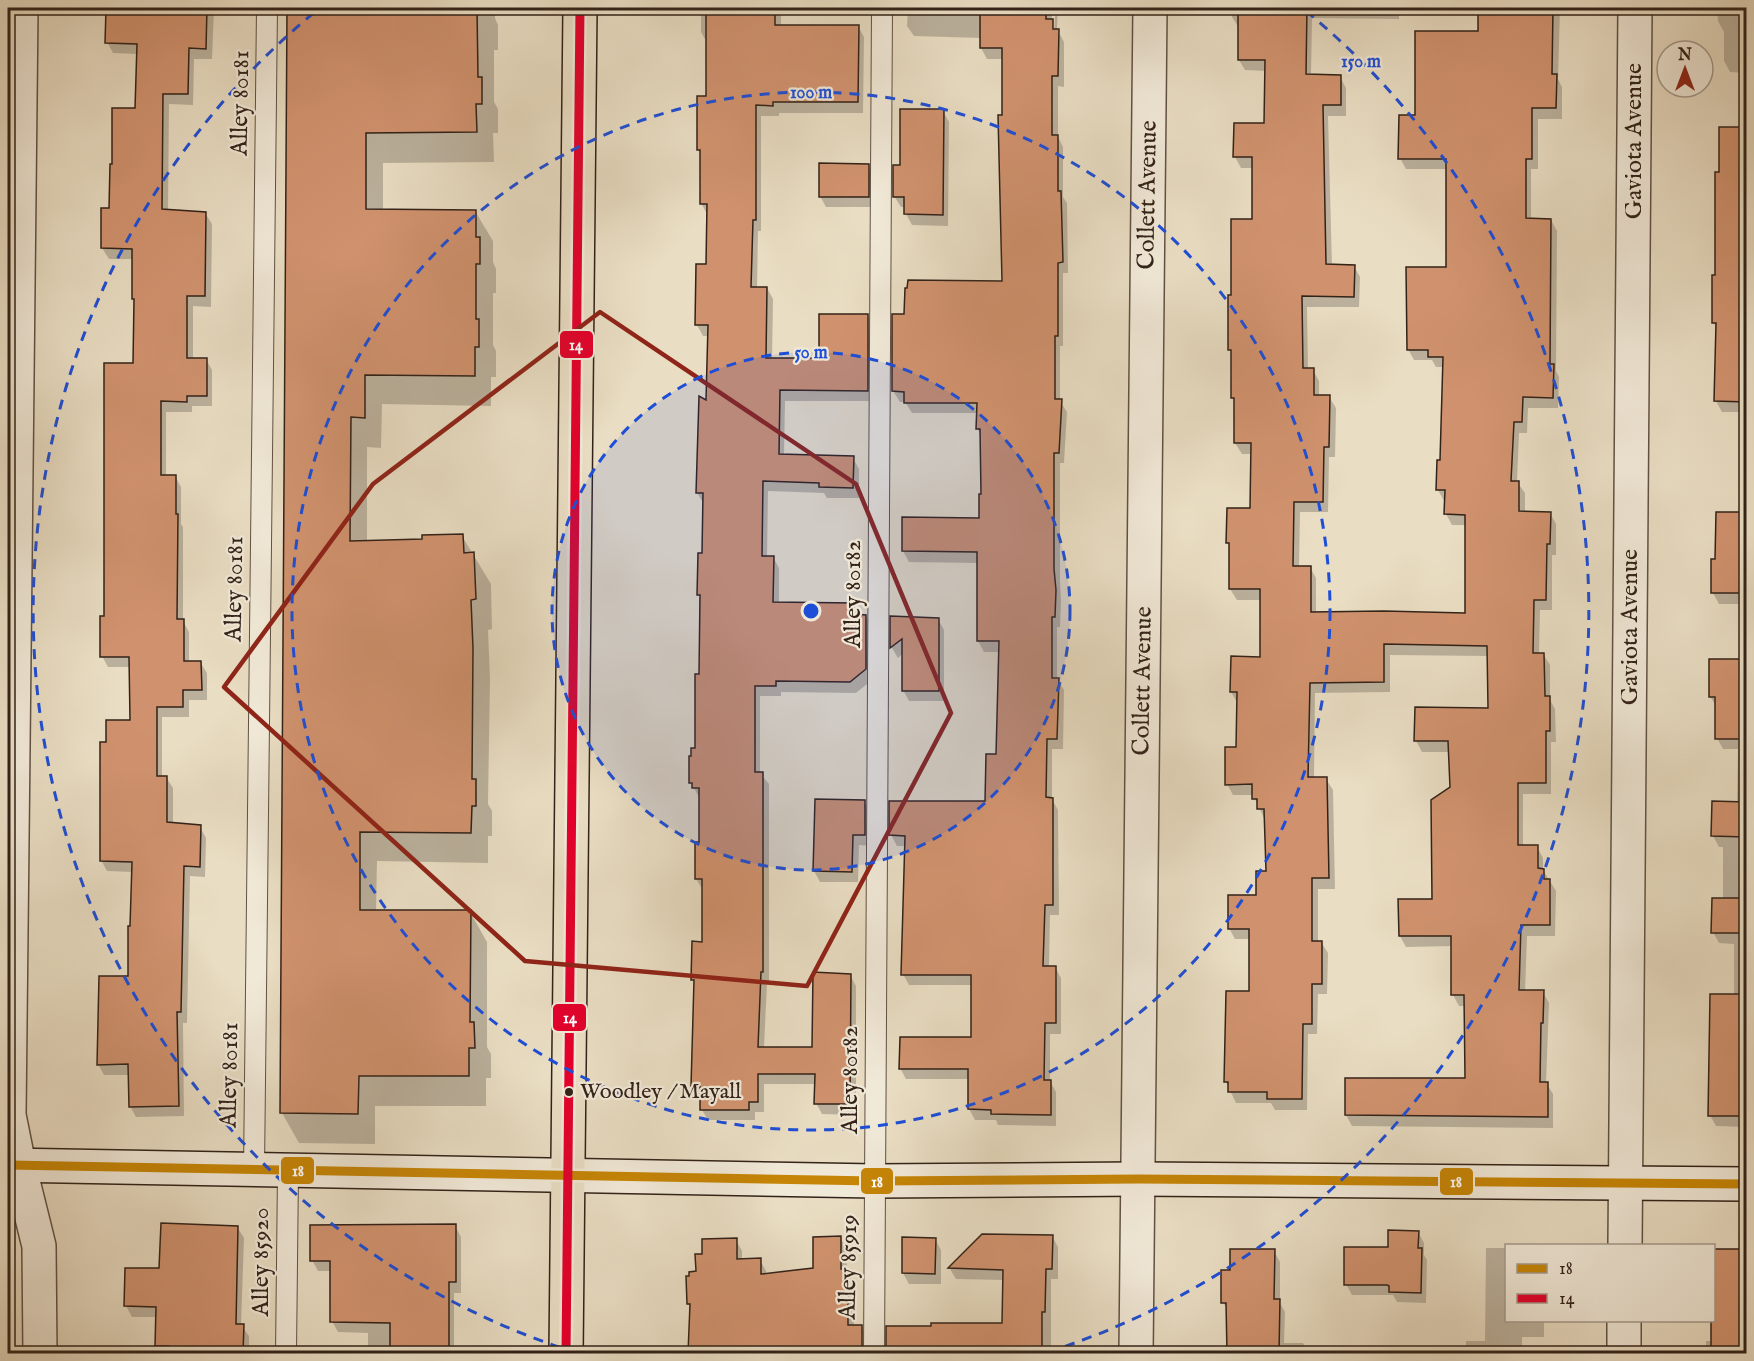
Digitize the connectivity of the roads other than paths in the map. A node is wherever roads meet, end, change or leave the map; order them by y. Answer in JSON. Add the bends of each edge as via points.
{"nodes":[{"id":1,"x":21,"y":8,"type":"edge"},
{"id":2,"x":267,"y":8,"type":"edge"},
{"id":3,"x":580,"y":8,"type":"edge"},
{"id":4,"x":882,"y":8,"type":"edge"},
{"id":5,"x":1150,"y":8,"type":"edge"},
{"id":6,"x":1635,"y":8,"type":"edge"},
{"id":7,"x":13,"y":1165,"type":"edge"},
{"id":8,"x":254,"y":1170,"type":"junction"},
{"id":9,"x":288,"y":1172,"type":"junction"},
{"id":10,"x":568,"y":1175,"type":"junction"},
{"id":11,"x":1138,"y":1179,"type":"junction"},
{"id":12,"x":875,"y":1181,"type":"junction"},
{"id":13,"x":1626,"y":1184,"type":"junction"},
{"id":14,"x":1746,"y":1184,"type":"edge"},
{"id":15,"x":1625,"y":1244,"type":"edge"},
{"id":16,"x":1624,"y":1322,"type":"edge"},
{"id":17,"x":40,"y":1353,"type":"edge"},
{"id":18,"x":286,"y":1353,"type":"edge"},
{"id":19,"x":566,"y":1353,"type":"edge"},
{"id":20,"x":874,"y":1353,"type":"edge"},
{"id":21,"x":1136,"y":1353,"type":"edge"},
{"id":22,"x":1624,"y":1353,"type":"edge"}],
"edges":[{"from":1,"to":7,"type":"street","via":[[9,1103]]},
{"from":2,"to":8,"type":"lane","name":"Alley 80181"},
{"from":3,"to":10,"type":"main road"},
{"from":4,"to":12,"type":"lane","name":"Alley 80182"},
{"from":5,"to":11,"type":"street","name":"Collett Avenue"},
{"from":6,"to":13,"type":"street","name":"Gaviota Avenue"},
{"from":7,"to":8,"type":"street"},
{"from":7,"to":17,"type":"street","via":[[39,1246]]},
{"from":8,"to":9,"type":"street"},
{"from":9,"to":10,"type":"street"},
{"from":9,"to":18,"type":"lane","name":"Alley 85920"},
{"from":10,"to":12,"type":"street"},
{"from":10,"to":19,"type":"main road"},
{"from":11,"to":12,"type":"street"},
{"from":11,"to":13,"type":"street"},
{"from":11,"to":21,"type":"street","name":"Collett Avenue"},
{"from":12,"to":20,"type":"lane","name":"Alley 85919"},
{"from":13,"to":14,"type":"street"},
{"from":13,"to":15,"type":"street","name":"Gaviota Avenue"},
{"from":16,"to":22,"type":"street"}]}
